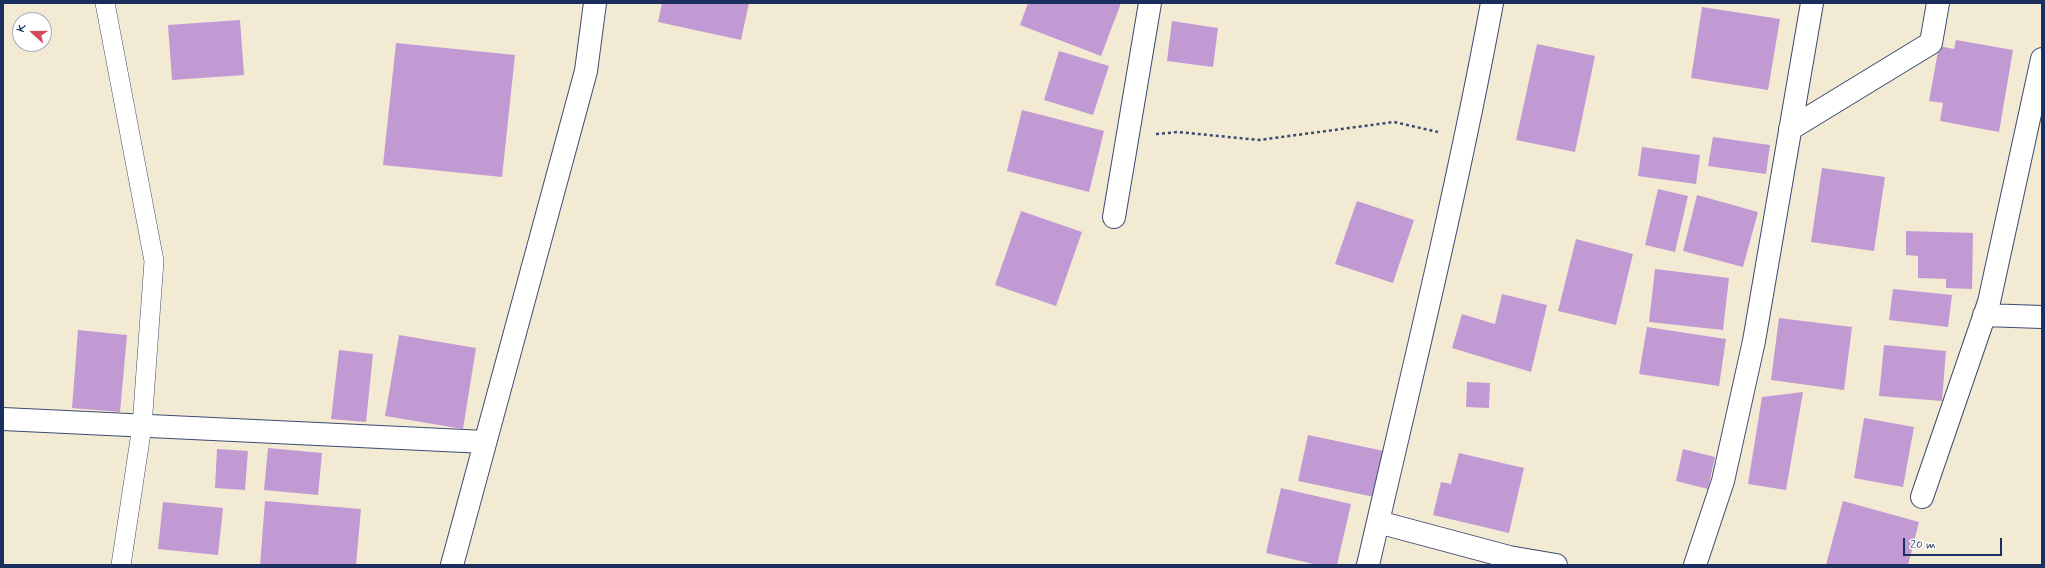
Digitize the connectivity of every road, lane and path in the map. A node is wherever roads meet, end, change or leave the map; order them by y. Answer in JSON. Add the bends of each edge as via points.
{"nodes":[{"id":1,"x":105,"y":3,"type":"edge"},
{"id":2,"x":595,"y":3,"type":"edge"},
{"id":3,"x":1150,"y":3,"type":"edge"},
{"id":4,"x":1492,"y":3,"type":"edge"},
{"id":5,"x":1812,"y":3,"type":"edge"},
{"id":6,"x":1938,"y":3,"type":"edge"},
{"id":7,"x":2042,"y":58,"type":"edge"},
{"id":8,"x":1790,"y":128,"type":"junction"},
{"id":9,"x":1128,"y":136,"type":"junction"},
{"id":10,"x":1464,"y":139,"type":"junction"},
{"id":11,"x":1114,"y":217,"type":"dead end"},
{"id":12,"x":1984,"y":315,"type":"junction"},
{"id":13,"x":2042,"y":317,"type":"edge"},
{"id":14,"x":3,"y":419,"type":"edge"},
{"id":15,"x":142,"y":426,"type":"junction"},
{"id":16,"x":485,"y":442,"type":"junction"},
{"id":17,"x":1922,"y":496,"type":"dead end"},
{"id":18,"x":1378,"y":522,"type":"junction"},
{"id":19,"x":121,"y":565,"type":"edge"},
{"id":20,"x":452,"y":565,"type":"edge"},
{"id":21,"x":1368,"y":565,"type":"edge"},
{"id":22,"x":1556,"y":565,"type":"edge"},
{"id":23,"x":1695,"y":565,"type":"edge"}],
"edges":[{"from":1,"to":15,"type":"lane","via":[[154,261]]},
{"from":2,"to":16,"type":"street","via":[[586,71]]},
{"from":3,"to":9,"type":"street"},
{"from":4,"to":10,"type":"street"},
{"from":5,"to":8,"type":"street"},
{"from":6,"to":8,"type":"street","via":[[1931,43]]},
{"from":7,"to":12,"type":"street"},
{"from":8,"to":23,"type":"street","via":[[1754,340],[1723,481]]},
{"from":9,"to":10,"type":"path","via":[[1178,132],[1259,140],[1394,122]]},
{"from":9,"to":11,"type":"street"},
{"from":10,"to":18,"type":"street"},
{"from":12,"to":13,"type":"street"},
{"from":12,"to":17,"type":"street"},
{"from":14,"to":15,"type":"street"},
{"from":15,"to":16,"type":"street"},
{"from":15,"to":19,"type":"lane"},
{"from":16,"to":20,"type":"street"},
{"from":18,"to":21,"type":"street"},
{"from":18,"to":22,"type":"street","via":[[1509,557]]}]}
